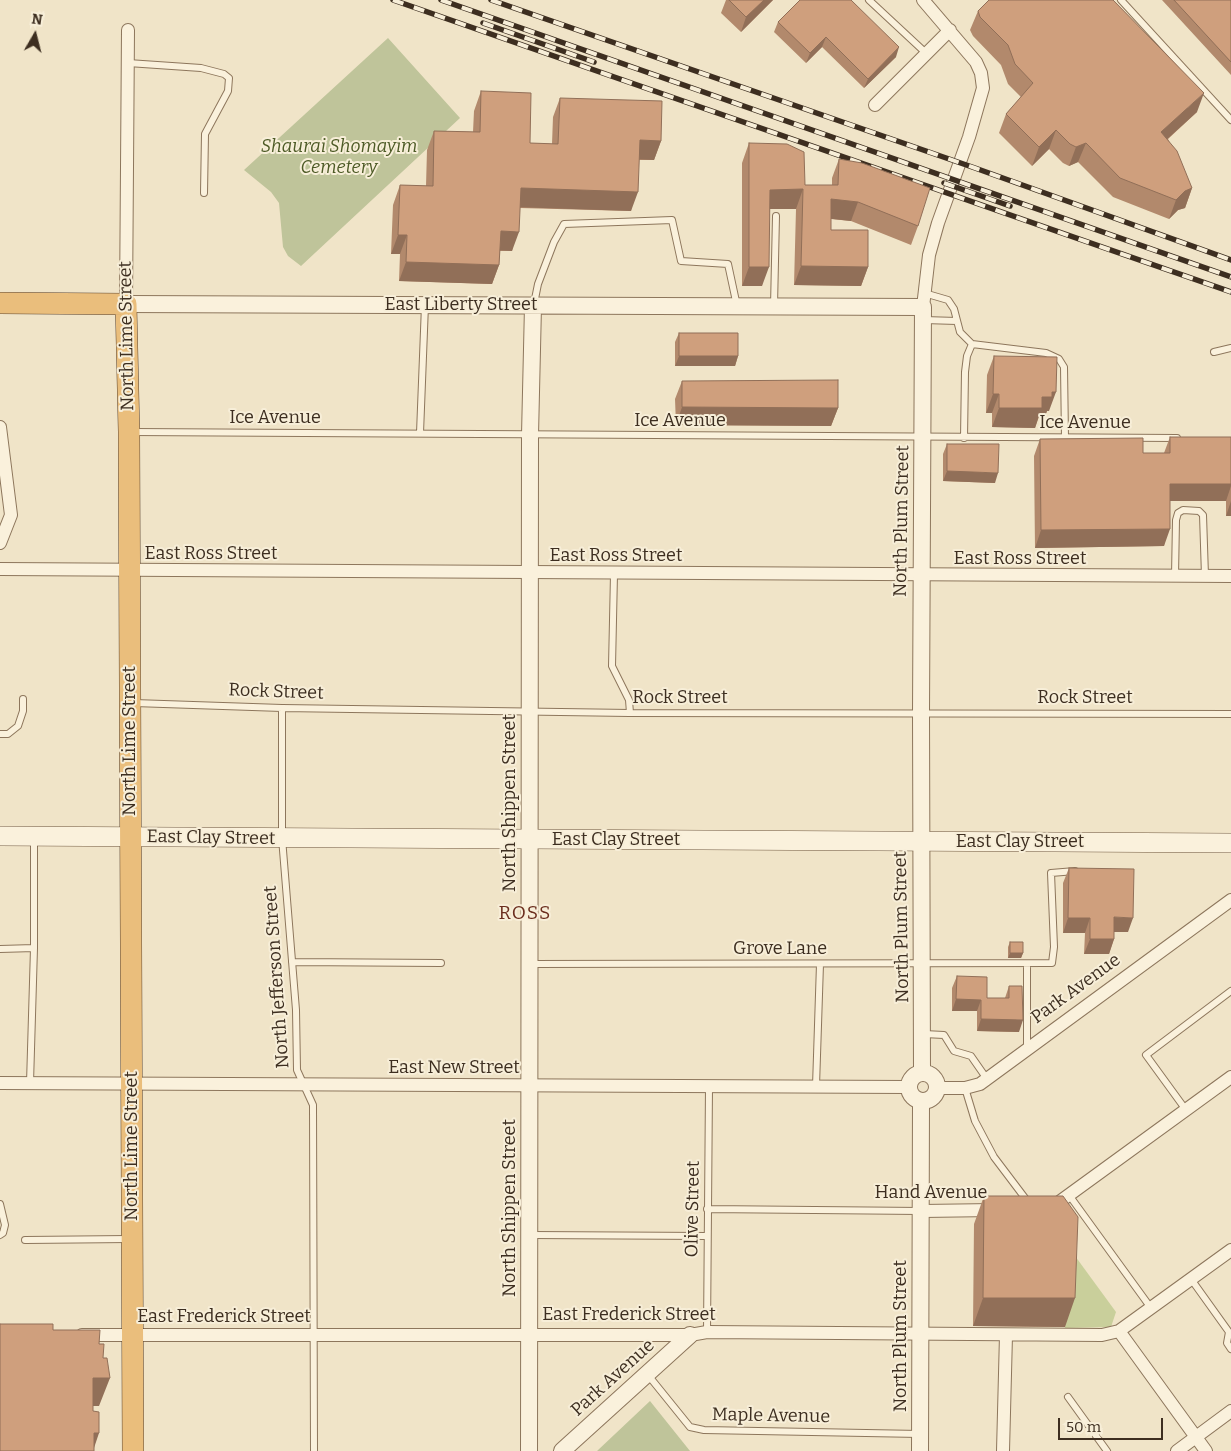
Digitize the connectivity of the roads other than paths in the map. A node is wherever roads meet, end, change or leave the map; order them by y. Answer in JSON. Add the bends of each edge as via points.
{"nodes":[{"id":1,"x":869,"y":0,"type":"edge"},
{"id":2,"x":923,"y":0,"type":"edge"},
{"id":3,"x":1122,"y":0,"type":"edge"},
{"id":4,"x":128,"y":30,"type":"dead end"},
{"id":5,"x":950,"y":30,"type":"junction"},
{"id":6,"x":927,"y":54,"type":"junction"},
{"id":7,"x":128,"y":63,"type":"junction"},
{"id":8,"x":875,"y":106,"type":"dead end"},
{"id":9,"x":1231,"y":120,"type":"edge"},
{"id":10,"x":204,"y":193,"type":"dead end"},
{"id":11,"x":776,"y":216,"type":"dead end"},
{"id":12,"x":0,"y":303,"type":"edge"},
{"id":13,"x":126,"y":304,"type":"junction"},
{"id":14,"x":425,"y":305,"type":"junction"},
{"id":15,"x":533,"y":306,"type":"junction"},
{"id":16,"x":923,"y":307,"type":"junction"},
{"id":17,"x":737,"y":308,"type":"junction"},
{"id":18,"x":774,"y":308,"type":"junction"},
{"id":19,"x":957,"y":321,"type":"junction"},
{"id":20,"x":972,"y":344,"type":"junction"},
{"id":21,"x":1231,"y":348,"type":"edge"},
{"id":22,"x":1214,"y":352,"type":"dead end"},
{"id":23,"x":0,"y":427,"type":"edge"},
{"id":24,"x":129,"y":432,"type":"junction"},
{"id":25,"x":420,"y":434,"type":"junction"},
{"id":26,"x":530,"y":435,"type":"junction"},
{"id":27,"x":923,"y":437,"type":"junction"},
{"id":28,"x":964,"y":438,"type":"junction"},
{"id":29,"x":1065,"y":438,"type":"junction"},
{"id":30,"x":1182,"y":438,"type":"edge"},
{"id":31,"x":0,"y":543,"type":"edge"},
{"id":32,"x":0,"y":570,"type":"edge"},
{"id":33,"x":129,"y":571,"type":"junction"},
{"id":34,"x":530,"y":573,"type":"junction"},
{"id":35,"x":614,"y":574,"type":"junction"},
{"id":36,"x":921,"y":576,"type":"junction"},
{"id":37,"x":1175,"y":576,"type":"junction"},
{"id":38,"x":1205,"y":576,"type":"junction"},
{"id":39,"x":1231,"y":576,"type":"edge"},
{"id":40,"x":23,"y":699,"type":"dead end"},
{"id":41,"x":130,"y":703,"type":"junction"},
{"id":42,"x":282,"y":708,"type":"junction"},
{"id":43,"x":530,"y":712,"type":"junction"},
{"id":44,"x":921,"y":712,"type":"junction"},
{"id":45,"x":630,"y":713,"type":"junction"},
{"id":46,"x":1231,"y":714,"type":"edge"},
{"id":47,"x":0,"y":734,"type":"edge"},
{"id":48,"x":0,"y":836,"type":"edge"},
{"id":49,"x":34,"y":837,"type":"junction"},
{"id":50,"x":130,"y":837,"type":"junction"},
{"id":51,"x":282,"y":838,"type":"junction"},
{"id":52,"x":531,"y":839,"type":"junction"},
{"id":53,"x":921,"y":841,"type":"junction"},
{"id":54,"x":1231,"y":843,"type":"edge"},
{"id":55,"x":1081,"y":871,"type":"edge"},
{"id":56,"x":1231,"y":900,"type":"edge"},
{"id":57,"x":34,"y":948,"type":"junction"},
{"id":58,"x":0,"y":949,"type":"edge"},
{"id":59,"x":292,"y":962,"type":"junction"},
{"id":60,"x":441,"y":963,"type":"dead end"},
{"id":61,"x":531,"y":964,"type":"junction"},
{"id":62,"x":820,"y":964,"type":"junction"},
{"id":63,"x":923,"y":964,"type":"junction"},
{"id":64,"x":1028,"y":964,"type":"junction"},
{"id":65,"x":1231,"y":991,"type":"edge"},
{"id":66,"x":922,"y":1034,"type":"junction"},
{"id":67,"x":1027,"y":1050,"type":"junction"},
{"id":68,"x":922,"y":1073,"type":"junction"},
{"id":69,"x":1231,"y":1077,"type":"edge"},
{"id":70,"x":987,"y":1079,"type":"junction"},
{"id":71,"x":0,"y":1083,"type":"edge"},
{"id":72,"x":30,"y":1083,"type":"junction"},
{"id":73,"x":132,"y":1084,"type":"junction"},
{"id":74,"x":304,"y":1085,"type":"junction"},
{"id":75,"x":530,"y":1086,"type":"junction"},
{"id":76,"x":816,"y":1086,"type":"junction"},
{"id":77,"x":710,"y":1087,"type":"junction"},
{"id":78,"x":908,"y":1087,"type":"junction"},
{"id":79,"x":937,"y":1088,"type":"junction"},
{"id":80,"x":965,"y":1088,"type":"junction"},
{"id":81,"x":921,"y":1102,"type":"junction"},
{"id":82,"x":1186,"y":1110,"type":"junction"},
{"id":83,"x":1069,"y":1195,"type":"junction"},
{"id":84,"x":0,"y":1204,"type":"edge"},
{"id":85,"x":707,"y":1209,"type":"junction"},
{"id":86,"x":1032,"y":1210,"type":"junction"},
{"id":87,"x":922,"y":1211,"type":"junction"},
{"id":88,"x":0,"y":1235,"type":"edge"},
{"id":89,"x":530,"y":1235,"type":"junction"},
{"id":90,"x":707,"y":1236,"type":"junction"},
{"id":91,"x":132,"y":1239,"type":"junction"},
{"id":92,"x":26,"y":1240,"type":"dead end"},
{"id":93,"x":1231,"y":1250,"type":"edge"},
{"id":94,"x":1191,"y":1279,"type":"junction"},
{"id":95,"x":1151,"y":1308,"type":"junction"},
{"id":96,"x":1119,"y":1331,"type":"junction"},
{"id":97,"x":1230,"y":1331,"type":"edge"},
{"id":98,"x":707,"y":1332,"type":"junction"},
{"id":99,"x":313,"y":1334,"type":"junction"},
{"id":100,"x":529,"y":1334,"type":"junction"},
{"id":101,"x":921,"y":1334,"type":"junction"},
{"id":102,"x":66,"y":1335,"type":"edge"},
{"id":103,"x":690,"y":1335,"type":"junction"},
{"id":104,"x":1006,"y":1335,"type":"junction"},
{"id":105,"x":133,"y":1336,"type":"junction"},
{"id":106,"x":1231,"y":1349,"type":"edge"},
{"id":107,"x":648,"y":1374,"type":"junction"},
{"id":108,"x":1068,"y":1397,"type":"dead end"},
{"id":109,"x":1231,"y":1411,"type":"edge"},
{"id":110,"x":920,"y":1434,"type":"junction"},
{"id":111,"x":1196,"y":1437,"type":"junction"},
{"id":112,"x":133,"y":1451,"type":"edge"},
{"id":113,"x":314,"y":1451,"type":"edge"},
{"id":114,"x":529,"y":1451,"type":"edge"},
{"id":115,"x":562,"y":1451,"type":"edge"},
{"id":116,"x":920,"y":1451,"type":"edge"},
{"id":117,"x":1003,"y":1451,"type":"edge"},
{"id":118,"x":1108,"y":1451,"type":"edge"},
{"id":119,"x":1177,"y":1451,"type":"edge"},
{"id":120,"x":1206,"y":1451,"type":"edge"}],
"edges":[{"from":1,"to":6,"type":"lane"},
{"from":2,"to":5,"type":"street","name":"North Plum Street"},
{"from":3,"to":9,"type":"lane"},
{"from":4,"to":7,"type":"street","name":"North Lime Street"},
{"from":5,"to":6,"type":"street"},
{"from":5,"to":16,"type":"street","name":"North Plum Street","via":[[976,62],[983,88],[929,255]]},
{"from":6,"to":8,"type":"street"},
{"from":7,"to":10,"type":"lane","via":[[201,68],[229,78],[228,91],[204,134]]},
{"from":7,"to":13,"type":"street","name":"North Lime Street"},
{"from":11,"to":18,"type":"lane"},
{"from":12,"to":13,"type":"highway","name":"East Liberty Street"},
{"from":13,"to":14,"type":"street","name":"East Liberty Street"},
{"from":13,"to":24,"type":"highway","name":"North Lime Street"},
{"from":14,"to":15,"type":"street","name":"East Liberty Street"},
{"from":14,"to":25,"type":"lane"},
{"from":15,"to":17,"type":"street","name":"East Liberty Street"},
{"from":15,"to":17,"type":"lane","via":[[538,284],[564,224],[672,220],[681,261],[728,264]]},
{"from":15,"to":26,"type":"street","name":"North Shippen Street"},
{"from":16,"to":18,"type":"street","name":"East Liberty Street"},
{"from":16,"to":19,"type":"lane"},
{"from":16,"to":19,"type":"lane","via":[[948,300]]},
{"from":16,"to":27,"type":"street","name":"North Plum Street"},
{"from":17,"to":18,"type":"street","name":"East Liberty Street"},
{"from":19,"to":20,"type":"lane","via":[[963,337]]},
{"from":20,"to":28,"type":"lane","via":[[965,372]]},
{"from":20,"to":29,"type":"lane","via":[[1046,353],[1059,359],[1064,367]]},
{"from":21,"to":22,"type":"lane"},
{"from":23,"to":31,"type":"street","via":[[11,515]]},
{"from":24,"to":25,"type":"lane","name":"Ice Avenue"},
{"from":24,"to":33,"type":"highway","name":"North Lime Street"},
{"from":25,"to":26,"type":"lane","name":"Ice Avenue"},
{"from":26,"to":27,"type":"lane","name":"Ice Avenue"},
{"from":26,"to":34,"type":"street","name":"North Shippen Street"},
{"from":27,"to":28,"type":"lane","name":"Ice Avenue"},
{"from":27,"to":36,"type":"street","name":"North Plum Street"},
{"from":28,"to":29,"type":"lane","name":"Ice Avenue"},
{"from":29,"to":30,"type":"lane","name":"Ice Avenue"},
{"from":32,"to":33,"type":"street","name":"East Ross Street"},
{"from":33,"to":34,"type":"street","name":"East Ross Street"},
{"from":33,"to":41,"type":"highway","name":"North Lime Street"},
{"from":34,"to":35,"type":"street","name":"East Ross Street"},
{"from":34,"to":43,"type":"street","name":"North Shippen Street"},
{"from":35,"to":36,"type":"street","name":"East Ross Street"},
{"from":35,"to":45,"type":"lane","via":[[612,666],[629,700]]},
{"from":36,"to":37,"type":"street","name":"East Ross Street"},
{"from":36,"to":44,"type":"street","name":"North Plum Street"},
{"from":37,"to":38,"type":"street","name":"East Ross Street"},
{"from":37,"to":38,"type":"lane","via":[[1178,513],[1199,510],[1203,515]]},
{"from":38,"to":39,"type":"street","name":"East Ross Street"},
{"from":40,"to":47,"type":"lane","via":[[18,726],[8,734]]},
{"from":41,"to":42,"type":"lane","name":"Rock Street"},
{"from":41,"to":50,"type":"highway","name":"North Lime Street"},
{"from":42,"to":43,"type":"lane","name":"Rock Street"},
{"from":42,"to":51,"type":"lane","name":"North Jefferson Street"},
{"from":43,"to":45,"type":"lane","name":"Rock Street"},
{"from":43,"to":52,"type":"street","name":"North Shippen Street"},
{"from":44,"to":45,"type":"lane","name":"Rock Street"},
{"from":44,"to":46,"type":"lane","name":"Rock Street"},
{"from":44,"to":53,"type":"street","name":"North Plum Street"},
{"from":48,"to":49,"type":"main road","name":"East Clay Street"},
{"from":49,"to":50,"type":"main road","name":"East Clay Street"},
{"from":49,"to":57,"type":"lane"},
{"from":50,"to":51,"type":"main road","name":"East Clay Street"},
{"from":50,"to":73,"type":"highway","name":"North Lime Street"},
{"from":51,"to":52,"type":"main road","name":"East Clay Street"},
{"from":51,"to":59,"type":"lane","name":"North Jefferson Street"},
{"from":52,"to":53,"type":"main road","name":"East Clay Street"},
{"from":52,"to":61,"type":"street","name":"North Shippen Street"},
{"from":53,"to":54,"type":"main road","name":"East Clay Street"},
{"from":53,"to":63,"type":"street","name":"North Plum Street"},
{"from":55,"to":64,"type":"lane","name":"Grove Lane","via":[[1051,873],[1052,963]]},
{"from":56,"to":67,"type":"street","name":"Park Avenue"},
{"from":57,"to":58,"type":"lane"},
{"from":57,"to":72,"type":"lane"},
{"from":59,"to":60,"type":"lane"},
{"from":59,"to":74,"type":"lane","name":"North Jefferson Street","via":[[297,1070]]},
{"from":61,"to":62,"type":"lane","name":"Grove Lane"},
{"from":61,"to":75,"type":"street","name":"North Shippen Street"},
{"from":62,"to":63,"type":"lane","name":"Grove Lane"},
{"from":62,"to":76,"type":"lane"},
{"from":63,"to":64,"type":"lane","name":"Grove Lane"},
{"from":63,"to":66,"type":"street","name":"North Plum Street"},
{"from":64,"to":67,"type":"lane"},
{"from":65,"to":82,"type":"lane","via":[[1146,1055]]},
{"from":66,"to":68,"type":"street","name":"North Plum Street"},
{"from":66,"to":70,"type":"lane","via":[[944,1035],[954,1051],[971,1056]]},
{"from":67,"to":70,"type":"street","name":"Park Avenue"},
{"from":68,"to":78,"type":"street","via":[[911,1078]]},
{"from":68,"to":79,"type":"street","via":[[931,1076]]},
{"from":69,"to":82,"type":"street","name":"Hand Avenue"},
{"from":70,"to":80,"type":"street","name":"Park Avenue"},
{"from":71,"to":72,"type":"street","name":"East New Street"},
{"from":72,"to":73,"type":"street","name":"East New Street"},
{"from":73,"to":74,"type":"street","name":"East New Street"},
{"from":73,"to":91,"type":"highway","name":"North Lime Street"},
{"from":74,"to":75,"type":"street","name":"East New Street"},
{"from":74,"to":99,"type":"lane","name":"North Jefferson Street","via":[[313,1104]]},
{"from":75,"to":77,"type":"street","name":"East New Street"},
{"from":75,"to":89,"type":"street","name":"North Shippen Street"},
{"from":76,"to":77,"type":"street","name":"East New Street"},
{"from":76,"to":78,"type":"street","name":"East New Street"},
{"from":77,"to":85,"type":"lane","name":"Olive Street"},
{"from":78,"to":81,"type":"street","via":[[910,1095]]},
{"from":79,"to":80,"type":"street","name":"Park Avenue"},
{"from":79,"to":81,"type":"street","via":[[930,1100]]},
{"from":80,"to":86,"type":"lane","via":[[975,1121],[994,1157]]},
{"from":81,"to":87,"type":"street","name":"North Plum Street"},
{"from":82,"to":83,"type":"street","name":"Hand Avenue"},
{"from":83,"to":86,"type":"street","name":"Hand Avenue","via":[[1048,1209]]},
{"from":83,"to":95,"type":"lane"},
{"from":84,"to":88,"type":"lane","via":[[4,1225]]},
{"from":85,"to":87,"type":"lane","name":"Hand Avenue"},
{"from":85,"to":90,"type":"lane","name":"Olive Street"},
{"from":86,"to":87,"type":"street","name":"Hand Avenue"},
{"from":87,"to":101,"type":"street","name":"North Plum Street"},
{"from":89,"to":90,"type":"lane"},
{"from":89,"to":100,"type":"street","name":"North Shippen Street"},
{"from":90,"to":98,"type":"lane","name":"Olive Street"},
{"from":91,"to":92,"type":"lane"},
{"from":91,"to":105,"type":"highway","name":"North Lime Street"},
{"from":93,"to":94,"type":"street","name":"East Frederick Street"},
{"from":94,"to":95,"type":"street","name":"East Frederick Street"},
{"from":94,"to":97,"type":"lane"},
{"from":95,"to":96,"type":"street","name":"East Frederick Street"},
{"from":96,"to":104,"type":"street","name":"East Frederick Street","via":[[1102,1335]]},
{"from":96,"to":111,"type":"street"},
{"from":97,"to":106,"type":"lane","via":[[1227,1344]]},
{"from":98,"to":101,"type":"street","name":"East Frederick Street"},
{"from":98,"to":103,"type":"street","name":"East Frederick Street"},
{"from":99,"to":100,"type":"street","name":"East Frederick Street"},
{"from":99,"to":105,"type":"street","name":"East Frederick Street"},
{"from":99,"to":113,"type":"lane","name":"North Jefferson Street"},
{"from":100,"to":103,"type":"street","name":"East Frederick Street"},
{"from":100,"to":114,"type":"street","name":"North Shippen Street"},
{"from":101,"to":104,"type":"street","name":"East Frederick Street"},
{"from":101,"to":110,"type":"street","name":"North Plum Street"},
{"from":102,"to":105,"type":"street","name":"East Frederick Street"},
{"from":103,"to":107,"type":"street","name":"Park Avenue"},
{"from":104,"to":117,"type":"street"},
{"from":105,"to":112,"type":"highway","name":"North Lime Street"},
{"from":107,"to":110,"type":"lane","name":"Maple Avenue","via":[[690,1427],[704,1430]]},
{"from":107,"to":115,"type":"street","name":"Park Avenue"},
{"from":108,"to":118,"type":"lane"},
{"from":109,"to":111,"type":"street"},
{"from":110,"to":116,"type":"street","name":"North Plum Street"},
{"from":111,"to":119,"type":"street"},
{"from":111,"to":120,"type":"street"}]}
